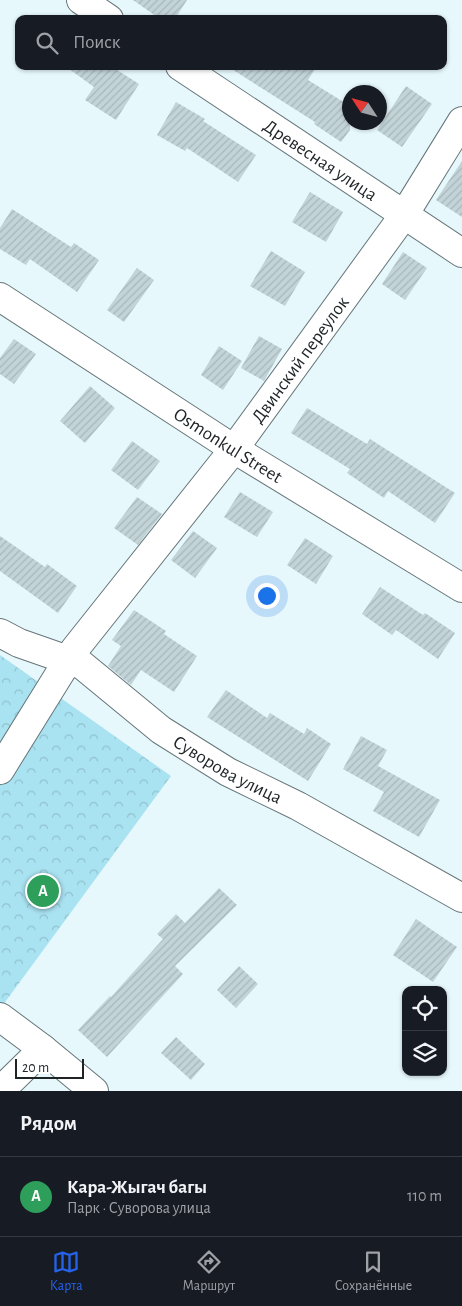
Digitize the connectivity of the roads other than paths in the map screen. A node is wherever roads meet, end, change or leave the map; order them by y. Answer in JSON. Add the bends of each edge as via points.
{"nodes":[{"id":1,"x":81,"y":0,"type":"edge"},
{"id":2,"x":103,"y":15,"type":"edge"},
{"id":3,"x":186,"y":70,"type":"edge"},
{"id":4,"x":462,"y":121,"type":"edge"},
{"id":5,"x":404,"y":215,"type":"junction"},
{"id":6,"x":462,"y":253,"type":"edge"},
{"id":7,"x":0,"y":297,"type":"edge"},
{"id":8,"x":234,"y":449,"type":"junction"},
{"id":9,"x":462,"y":588,"type":"edge"},
{"id":10,"x":0,"y":633,"type":"edge"},
{"id":11,"x":69,"y":660,"type":"junction"},
{"id":12,"x":0,"y":770,"type":"edge"},
{"id":13,"x":462,"y":898,"type":"edge"},
{"id":14,"x":0,"y":1017,"type":"edge"},
{"id":15,"x":43,"y":1048,"type":"junction"},
{"id":16,"x":0,"y":1091,"type":"edge"},
{"id":17,"x":94,"y":1091,"type":"edge"}],
"edges":[{"from":1,"to":2,"type":"street"},
{"from":3,"to":5,"type":"street","name":"Древесная улица"},
{"from":4,"to":5,"type":"street","name":"Двинский переулок"},
{"from":5,"to":6,"type":"street","name":"Древесная улица"},
{"from":5,"to":8,"type":"street","name":"Двинский переулок"},
{"from":7,"to":8,"type":"street","name":"Osmonkul Street"},
{"from":8,"to":9,"type":"street","name":"Osmonkul Street"},
{"from":8,"to":11,"type":"street","name":"Двинский переулок"},
{"from":10,"to":11,"type":"street","name":"Суворова улица"},
{"from":11,"to":12,"type":"street","name":"Двинский переулок"},
{"from":11,"to":13,"type":"street","name":"Суворова улица","via":[[82,665],[161,730],[228,772],[298,806]]},
{"from":14,"to":15,"type":"street"},
{"from":15,"to":16,"type":"street"},
{"from":15,"to":17,"type":"street"}]}
